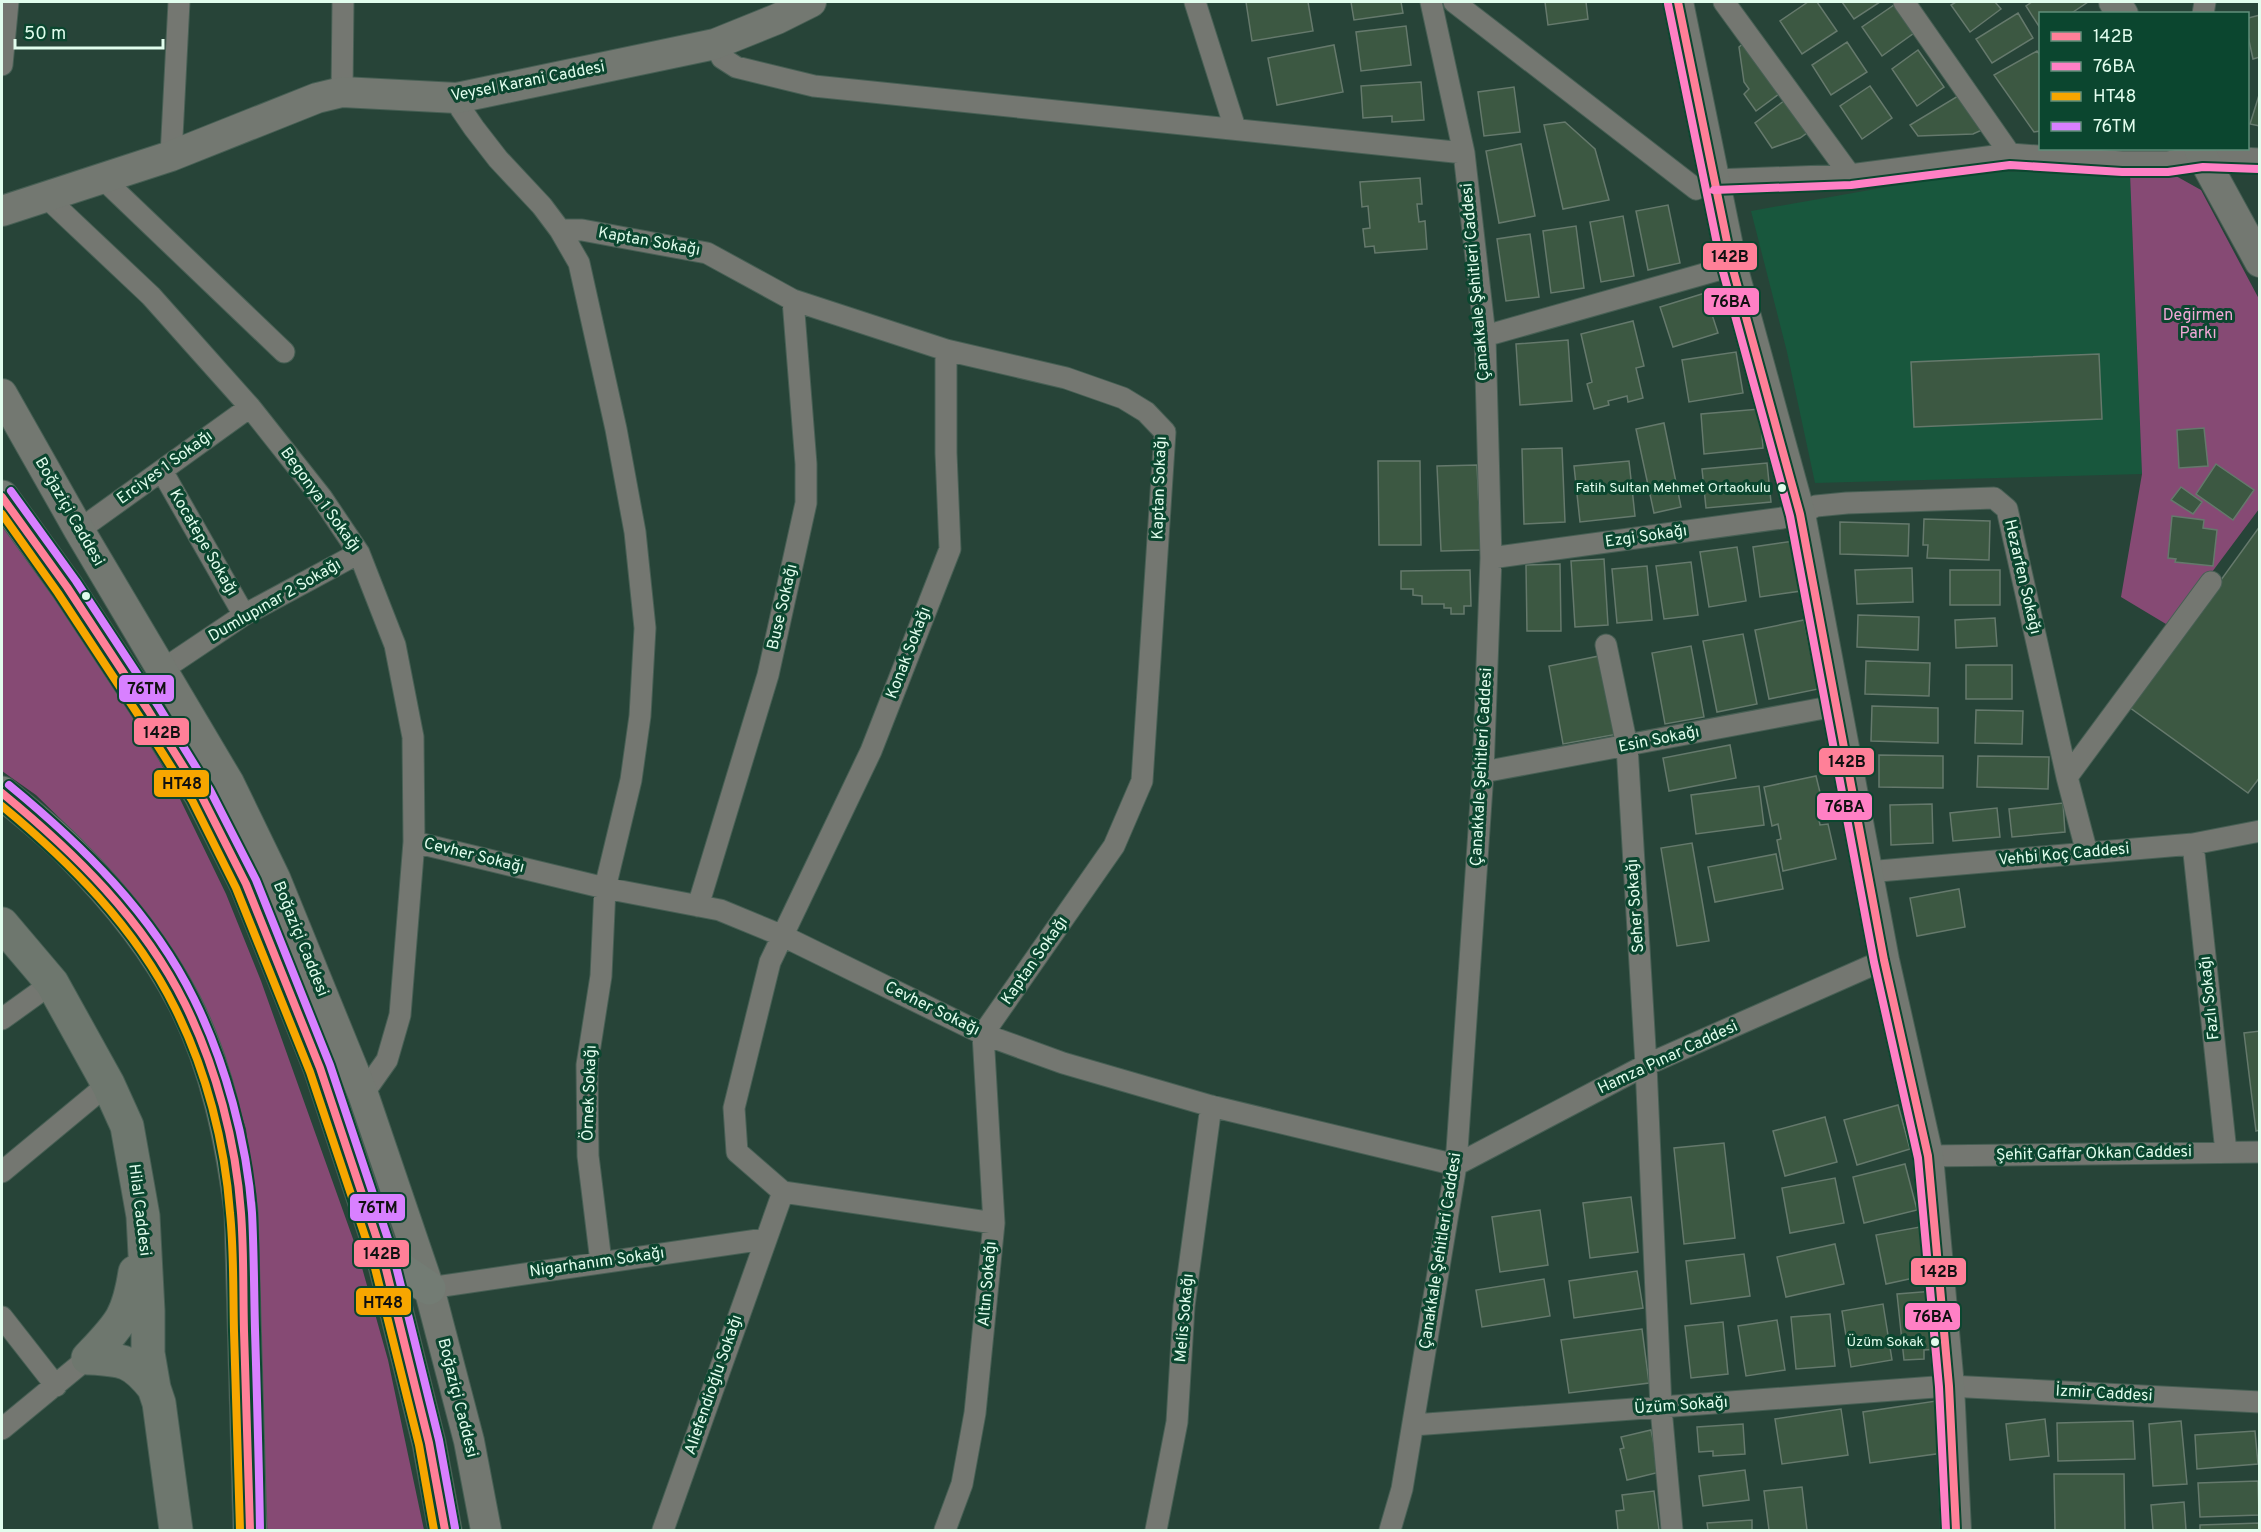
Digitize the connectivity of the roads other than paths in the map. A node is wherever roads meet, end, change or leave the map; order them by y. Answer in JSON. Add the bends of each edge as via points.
{"nodes":[{"id":1,"x":8,"y":2,"type":"edge"},
{"id":2,"x":179,"y":2,"type":"edge"},
{"id":3,"x":343,"y":2,"type":"edge"},
{"id":4,"x":811,"y":2,"type":"edge"},
{"id":5,"x":1195,"y":2,"type":"edge"},
{"id":6,"x":1431,"y":2,"type":"edge"},
{"id":7,"x":1454,"y":2,"type":"edge"},
{"id":8,"x":1678,"y":2,"type":"edge"},
{"id":9,"x":1724,"y":2,"type":"edge"},
{"id":10,"x":1904,"y":2,"type":"edge"},
{"id":11,"x":775,"y":10,"type":"edge"},
{"id":12,"x":715,"y":44,"type":"junction"},
{"id":13,"x":2,"y":65,"type":"edge"},
{"id":14,"x":342,"y":92,"type":"junction"},
{"id":15,"x":457,"y":98,"type":"junction"},
{"id":16,"x":1235,"y":128,"type":"junction"},
{"id":17,"x":2200,"y":152,"type":"edge"},
{"id":18,"x":1464,"y":153,"type":"junction"},
{"id":19,"x":2010,"y":153,"type":"junction"},
{"id":20,"x":171,"y":156,"type":"junction"},
{"id":21,"x":2259,"y":159,"type":"edge"},
{"id":22,"x":1850,"y":175,"type":"junction"},
{"id":23,"x":102,"y":178,"type":"junction"},
{"id":24,"x":1714,"y":180,"type":"junction"},
{"id":25,"x":45,"y":196,"type":"junction"},
{"id":26,"x":2,"y":211,"type":"edge"},
{"id":27,"x":560,"y":230,"type":"junction"},
{"id":28,"x":2259,"y":262,"type":"edge"},
{"id":29,"x":1732,"y":266,"type":"junction"},
{"id":30,"x":793,"y":300,"type":"junction"},
{"id":31,"x":1485,"y":336,"type":"junction"},
{"id":32,"x":946,"y":350,"type":"junction"},
{"id":33,"x":284,"y":352,"type":"dead end"},
{"id":34,"x":2,"y":394,"type":"edge"},
{"id":35,"x":250,"y":407,"type":"junction"},
{"id":36,"x":162,"y":471,"type":"junction"},
{"id":37,"x":2,"y":497,"type":"edge"},
{"id":38,"x":1800,"y":514,"type":"junction"},
{"id":39,"x":79,"y":530,"type":"junction"},
{"id":40,"x":359,"y":553,"type":"junction"},
{"id":41,"x":1491,"y":558,"type":"junction"},
{"id":42,"x":2211,"y":582,"type":"dead end"},
{"id":43,"x":244,"y":615,"type":"junction"},
{"id":44,"x":1606,"y":645,"type":"dead end"},
{"id":45,"x":162,"y":670,"type":"junction"},
{"id":46,"x":1835,"y":706,"type":"junction"},
{"id":47,"x":1627,"y":746,"type":"junction"},
{"id":48,"x":1483,"y":772,"type":"junction"},
{"id":49,"x":2067,"y":777,"type":"junction"},
{"id":50,"x":2,"y":793,"type":"edge"},
{"id":51,"x":2259,"y":831,"type":"edge"},
{"id":52,"x":414,"y":842,"type":"junction"},
{"id":53,"x":2193,"y":844,"type":"junction"},
{"id":54,"x":2087,"y":853,"type":"junction"},
{"id":55,"x":1867,"y":872,"type":"junction"},
{"id":56,"x":605,"y":888,"type":"junction"},
{"id":57,"x":698,"y":906,"type":"junction"},
{"id":58,"x":2,"y":924,"type":"edge"},
{"id":59,"x":783,"y":936,"type":"junction"},
{"id":60,"x":1884,"y":960,"type":"junction"},
{"id":61,"x":52,"y":982,"type":"junction"},
{"id":62,"x":2,"y":1019,"type":"edge"},
{"id":63,"x":983,"y":1034,"type":"junction"},
{"id":64,"x":1646,"y":1065,"type":"junction"},
{"id":65,"x":108,"y":1084,"type":"junction"},
{"id":66,"x":363,"y":1094,"type":"junction"},
{"id":67,"x":1211,"y":1106,"type":"junction"},
{"id":68,"x":2226,"y":1152,"type":"junction"},
{"id":69,"x":2259,"y":1152,"type":"edge"},
{"id":70,"x":1928,"y":1156,"type":"junction"},
{"id":71,"x":1456,"y":1165,"type":"junction"},
{"id":72,"x":2,"y":1172,"type":"edge"},
{"id":73,"x":783,"y":1192,"type":"junction"},
{"id":74,"x":143,"y":1216,"type":"junction"},
{"id":75,"x":994,"y":1223,"type":"junction"},
{"id":76,"x":765,"y":1239,"type":"junction"},
{"id":77,"x":383,"y":1257,"type":"junction"},
{"id":78,"x":601,"y":1262,"type":"junction"},
{"id":79,"x":429,"y":1288,"type":"junction"},
{"id":80,"x":2,"y":1317,"type":"edge"},
{"id":81,"x":88,"y":1358,"type":"junction"},
{"id":82,"x":56,"y":1386,"type":"junction"},
{"id":83,"x":1949,"y":1386,"type":"junction"},
{"id":84,"x":154,"y":1388,"type":"junction"},
{"id":85,"x":2259,"y":1402,"type":"edge"},
{"id":86,"x":1661,"y":1408,"type":"junction"},
{"id":87,"x":1413,"y":1425,"type":"junction"},
{"id":88,"x":2,"y":1429,"type":"edge"},
{"id":89,"x":176,"y":1530,"type":"edge"},
{"id":90,"x":250,"y":1530,"type":"edge"},
{"id":91,"x":445,"y":1530,"type":"edge"},
{"id":92,"x":486,"y":1530,"type":"edge"},
{"id":93,"x":663,"y":1530,"type":"edge"},
{"id":94,"x":945,"y":1530,"type":"edge"},
{"id":95,"x":1156,"y":1530,"type":"edge"},
{"id":96,"x":1390,"y":1530,"type":"edge"},
{"id":97,"x":1672,"y":1530,"type":"edge"},
{"id":98,"x":1956,"y":1530,"type":"edge"}],
"edges":[{"from":1,"to":13,"type":"street"},
{"from":2,"to":20,"type":"street"},
{"from":3,"to":14,"type":"street"},
{"from":4,"to":11,"type":"main road","name":"Veysel Karani Caddesi"},
{"from":5,"to":16,"type":"street"},
{"from":6,"to":18,"type":"street","name":"Çanakkale Şehitleri Caddesi"},
{"from":7,"to":24,"type":"street","via":[[1696,189]]},
{"from":8,"to":24,"type":"main road"},
{"from":9,"to":22,"type":"street"},
{"from":10,"to":19,"type":"street"},
{"from":11,"to":12,"type":"main road","name":"Veysel Karani Caddesi"},
{"from":12,"to":15,"type":"main road","name":"Veysel Karani Caddesi"},
{"from":12,"to":16,"type":"street","via":[[722,58],[736,67],[814,86]]},
{"from":14,"to":15,"type":"main road","name":"Veysel Karani Caddesi"},
{"from":14,"to":20,"type":"main road","name":"Veysel Karani Caddesi","via":[[317,98]]},
{"from":15,"to":27,"type":"street","name":"Örnek Sokağı","via":[[480,136]]},
{"from":16,"to":18,"type":"street"},
{"from":17,"to":19,"type":"street","via":[[2167,162]]},
{"from":17,"to":21,"type":"street"},
{"from":17,"to":28,"type":"main road"},
{"from":18,"to":31,"type":"street","name":"Çanakkale Şehitleri Caddesi"},
{"from":19,"to":22,"type":"street"},
{"from":20,"to":23,"type":"main road","name":"Veysel Karani Caddesi"},
{"from":22,"to":24,"type":"street"},
{"from":23,"to":25,"type":"main road","name":"Veysel Karani Caddesi"},
{"from":23,"to":33,"type":"street"},
{"from":24,"to":29,"type":"main road"},
{"from":25,"to":26,"type":"main road","name":"Veysel Karani Caddesi"},
{"from":25,"to":35,"type":"street","name":"Begonya 1 Sokağı","via":[[151,296]]},
{"from":27,"to":30,"type":"street","name":"Kaptan Sokağı","via":[[582,230],[707,253]]},
{"from":27,"to":56,"type":"street","name":"Örnek Sokağı","via":[[579,263],[588,298],[635,532],[645,628],[640,716],[631,780]]},
{"from":29,"to":31,"type":"street"},
{"from":29,"to":38,"type":"main road"},
{"from":30,"to":32,"type":"street","name":"Kaptan Sokağı"},
{"from":30,"to":57,"type":"street","name":"Buse Sokağı","via":[[806,503],[768,675]]},
{"from":31,"to":41,"type":"street","name":"Çanakkale Şehitleri Caddesi"},
{"from":32,"to":59,"type":"street","name":"Konak Sokağı","via":[[950,549],[871,751]]},
{"from":32,"to":63,"type":"street","name":"Kaptan Sokağı","via":[[1066,378],[1123,398],[1146,412],[1165,432],[1142,781],[1114,846]]},
{"from":34,"to":39,"type":"main road","name":"Boğaziçi Caddesi"},
{"from":35,"to":36,"type":"street","name":"Erciyes 1 Sokağı"},
{"from":35,"to":40,"type":"street","name":"Begonya 1 Sokağı","via":[[322,498]]},
{"from":36,"to":39,"type":"street","name":"Erciyes 1 Sokağı"},
{"from":36,"to":43,"type":"street","name":"Kocatepe Sokağı"},
{"from":37,"to":77,"type":"highway","via":[[126,674],[201,795],[246,884],[320,1068]]},
{"from":38,"to":41,"type":"street","name":"Ezgi Sokağı"},
{"from":38,"to":46,"type":"main road"},
{"from":38,"to":49,"type":"street","name":"Hezarfen Sokağı","via":[[1816,506],[1846,503],[1994,498],[2007,508]]},
{"from":39,"to":45,"type":"main road","name":"Boğaziçi Caddesi"},
{"from":40,"to":43,"type":"street","name":"Dumlupınar 2 Sokağı"},
{"from":40,"to":52,"type":"street","name":"Begonya 1 Sokağı","via":[[395,645],[413,737]]},
{"from":41,"to":48,"type":"street","name":"Çanakkale Şehitleri Caddesi"},
{"from":42,"to":49,"type":"street"},
{"from":43,"to":45,"type":"street","name":"Dumlupınar 2 Sokağı"},
{"from":44,"to":47,"type":"street","name":"Seher Sokağı"},
{"from":45,"to":66,"type":"main road","name":"Boğaziçi Caddesi","via":[[229,783],[275,878]]},
{"from":46,"to":47,"type":"street","name":"Esin Sokağı"},
{"from":46,"to":55,"type":"main road"},
{"from":47,"to":48,"type":"street","name":"Esin Sokağı"},
{"from":47,"to":64,"type":"street","name":"Seher Sokağı"},
{"from":48,"to":71,"type":"street","name":"Çanakkale Şehitleri Caddesi"},
{"from":49,"to":54,"type":"street","name":"Hezarfen Sokağı"},
{"from":50,"to":90,"type":"highway","via":[[69,851],[135,926],[184,1003],[208,1062],[235,1161],[242,1212]]},
{"from":51,"to":53,"type":"street","name":"Vehbi Koç Caddesi"},
{"from":52,"to":56,"type":"street","name":"Cevher Sokağı"},
{"from":52,"to":66,"type":"street","name":"Begonya 1 Sokağı","via":[[400,1015],[387,1060]]},
{"from":53,"to":54,"type":"street","name":"Vehbi Koç Caddesi"},
{"from":53,"to":68,"type":"street","name":"Fazlı Sokağı"},
{"from":54,"to":55,"type":"street","name":"Vehbi Koç Caddesi"},
{"from":55,"to":60,"type":"main road"},
{"from":56,"to":57,"type":"street","name":"Cevher Sokağı"},
{"from":56,"to":78,"type":"street","name":"Örnek Sokağı","via":[[601,976],[587,1065],[588,1156]]},
{"from":57,"to":59,"type":"street","name":"Cevher Sokağı","via":[[720,910]]},
{"from":58,"to":61,"type":"main road","name":"Hilal Caddesi"},
{"from":59,"to":63,"type":"street","name":"Cevher Sokağı"},
{"from":59,"to":73,"type":"street","via":[[770,962],[734,1108],[737,1152]]},
{"from":60,"to":64,"type":"street","name":"Hamza Pınar Caddesi"},
{"from":60,"to":70,"type":"main road"},
{"from":61,"to":62,"type":"street"},
{"from":61,"to":65,"type":"main road","name":"Hilal Caddesi"},
{"from":63,"to":67,"type":"street","name":"Cevher Sokağı","via":[[1063,1063]]},
{"from":63,"to":75,"type":"street","name":"Altın Sokağı"},
{"from":64,"to":71,"type":"street","name":"Hamza Pınar Caddesi"},
{"from":64,"to":86,"type":"street","name":"Seher Sokağı"},
{"from":65,"to":72,"type":"street"},
{"from":65,"to":74,"type":"main road","name":"Hilal Caddesi","via":[[127,1126]]},
{"from":66,"to":79,"type":"main road","name":"Boğaziçi Caddesi"},
{"from":67,"to":71,"type":"street","name":"Cevher Sokağı"},
{"from":67,"to":95,"type":"street","name":"Melis Sokağı","via":[[1184,1306],[1177,1422]]},
{"from":68,"to":69,"type":"street","name":"Şehit Gaffar Okkan Caddesi"},
{"from":68,"to":70,"type":"street","name":"Şehit Gaffar Okkan Caddesi"},
{"from":70,"to":83,"type":"main road"},
{"from":71,"to":87,"type":"street","name":"Çanakkale Şehitleri Caddesi"},
{"from":73,"to":75,"type":"street"},
{"from":73,"to":76,"type":"street","name":"Aliefendioğlu Sokağı"},
{"from":74,"to":81,"type":"main road","via":[[127,1311],[121,1323]]},
{"from":74,"to":84,"type":"main road","name":"Hilal Caddesi","via":[[148,1353]]},
{"from":75,"to":94,"type":"street","name":"Altın Sokağı","via":[[975,1413],[962,1484]]},
{"from":76,"to":78,"type":"street","name":"Nigarhanım Sokağı"},
{"from":76,"to":93,"type":"street","name":"Aliefendioğlu Sokağı"},
{"from":77,"to":79,"type":"highway"},
{"from":77,"to":91,"type":"highway","via":[[429,1443]]},
{"from":78,"to":79,"type":"street","name":"Nigarhanım Sokağı"},
{"from":79,"to":92,"type":"main road","name":"Boğaziçi Caddesi","via":[[469,1441]]},
{"from":80,"to":82,"type":"street"},
{"from":81,"to":82,"type":"street"},
{"from":81,"to":84,"type":"main road","via":[[130,1365],[140,1370]]},
{"from":82,"to":88,"type":"street"},
{"from":83,"to":85,"type":"street","name":"İzmir Caddesi"},
{"from":83,"to":86,"type":"street","name":"Üzüm Sokağı"},
{"from":83,"to":98,"type":"main road"},
{"from":84,"to":89,"type":"main road","name":"Hilal Caddesi"},
{"from":86,"to":87,"type":"street","name":"Üzüm Sokağı"},
{"from":86,"to":97,"type":"street","name":"Seher Sokağı"},
{"from":87,"to":96,"type":"street","name":"Çanakkale Şehitleri Caddesi"}]}
